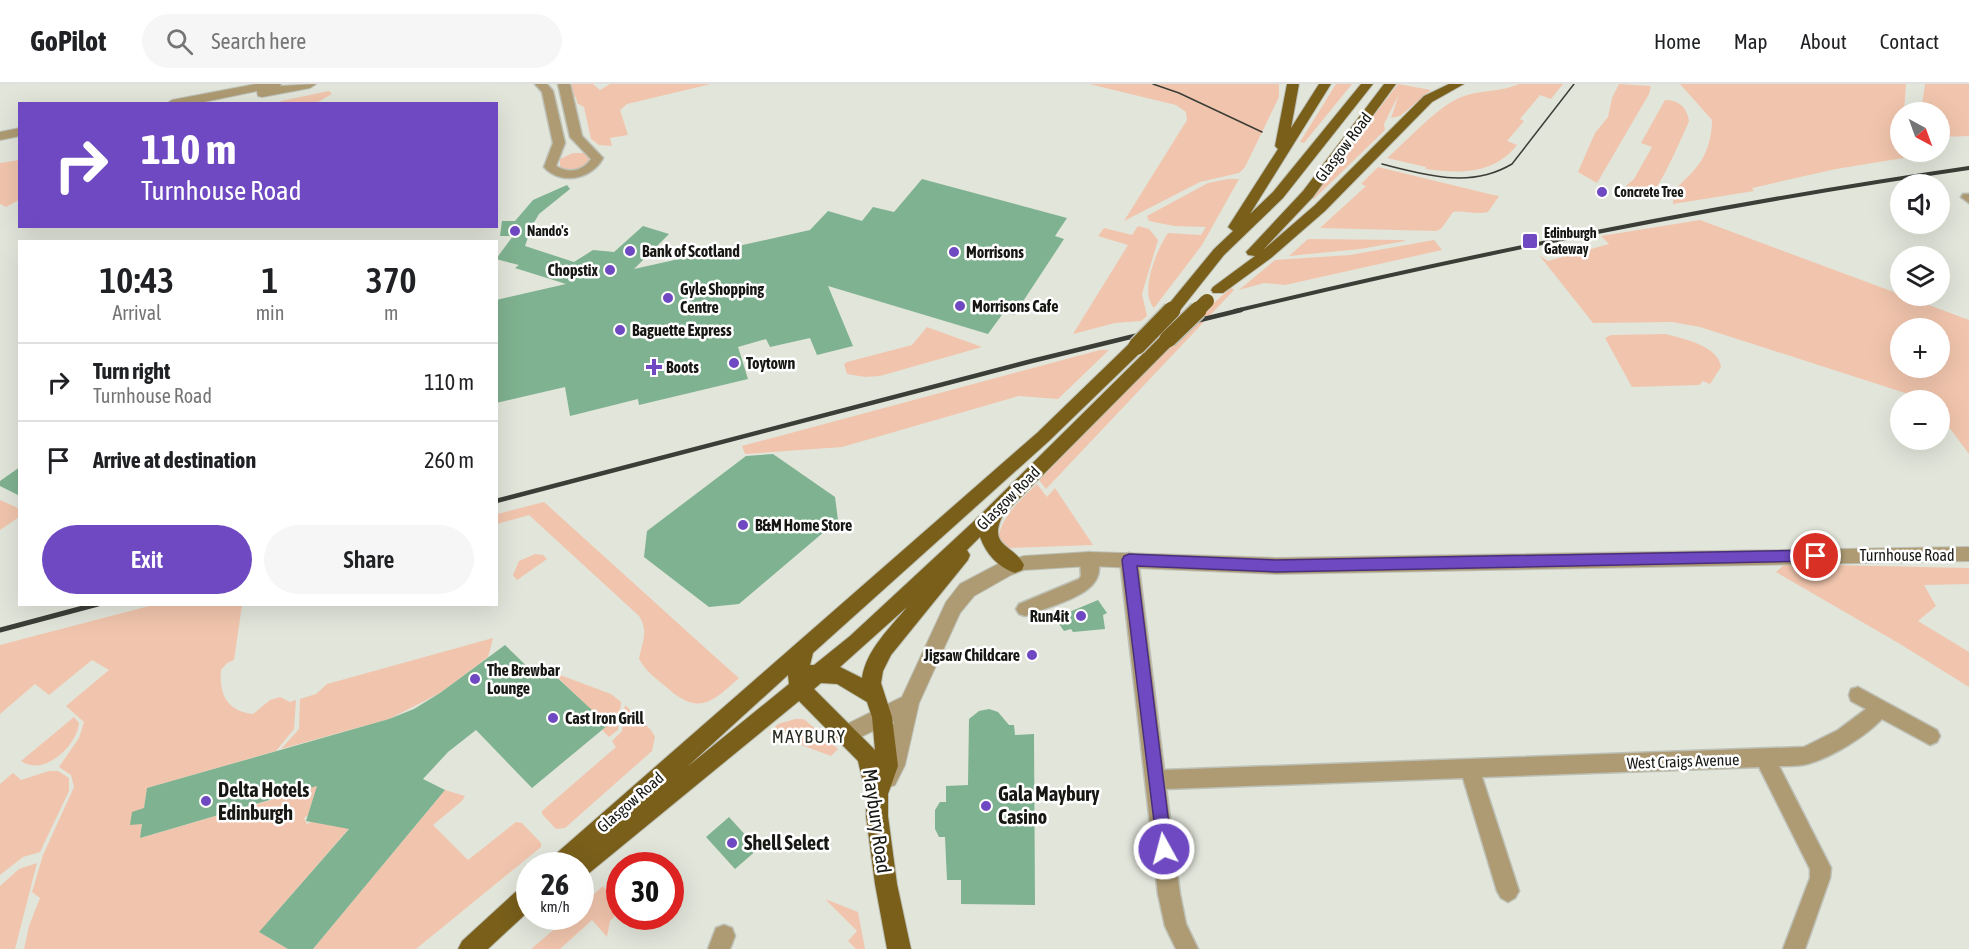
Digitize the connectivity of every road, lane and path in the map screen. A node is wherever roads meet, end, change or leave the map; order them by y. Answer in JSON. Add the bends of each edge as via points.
{"nodes":[{"id":1,"x":275,"y":84,"type":"edge"},
{"id":2,"x":310,"y":84,"type":"edge"},
{"id":3,"x":542,"y":84,"type":"edge"},
{"id":4,"x":564,"y":84,"type":"edge"},
{"id":5,"x":1293,"y":84,"type":"edge"},
{"id":6,"x":1325,"y":84,"type":"edge"},
{"id":7,"x":1367,"y":84,"type":"edge"},
{"id":8,"x":1390,"y":84,"type":"edge"},
{"id":9,"x":1458,"y":84,"type":"edge"},
{"id":10,"x":182,"y":102,"type":"edge"},
{"id":11,"x":219,"y":102,"type":"edge"},
{"id":12,"x":18,"y":132,"type":"edge"},
{"id":13,"x":0,"y":136,"type":"edge"},
{"id":14,"x":18,"y":139,"type":"edge"},
{"id":15,"x":0,"y":143,"type":"edge"},
{"id":16,"x":1278,"y":157,"type":"junction"},
{"id":17,"x":1220,"y":252,"type":"junction"},
{"id":18,"x":1212,"y":295,"type":"junction"},
{"id":19,"x":998,"y":508,"type":"junction"},
{"id":20,"x":966,"y":539,"type":"junction"},
{"id":21,"x":1969,"y":554,"type":"edge"},
{"id":22,"x":1089,"y":559,"type":"junction"},
{"id":23,"x":1129,"y":560,"type":"junction"},
{"id":24,"x":1015,"y":565,"type":"junction"},
{"id":25,"x":1025,"y":609,"type":"dead end"},
{"id":26,"x":805,"y":648,"type":"junction"},
{"id":27,"x":821,"y":673,"type":"junction"},
{"id":28,"x":767,"y":681,"type":"junction"},
{"id":29,"x":800,"y":681,"type":"junction"},
{"id":30,"x":1858,"y":695,"type":"dead end"},
{"id":31,"x":874,"y":696,"type":"junction"},
{"id":32,"x":909,"y":703,"type":"junction"},
{"id":33,"x":1880,"y":708,"type":"junction"},
{"id":34,"x":882,"y":717,"type":"junction"},
{"id":35,"x":846,"y":735,"type":"junction"},
{"id":36,"x":1930,"y":736,"type":"dead end"},
{"id":37,"x":1765,"y":758,"type":"junction"},
{"id":38,"x":1470,"y":770,"type":"junction"},
{"id":39,"x":1155,"y":780,"type":"junction"},
{"id":40,"x":877,"y":795,"type":"junction"},
{"id":41,"x":576,"y":852,"type":"edge"},
{"id":42,"x":594,"y":855,"type":"edge"},
{"id":43,"x":1508,"y":891,"type":"dead end"},
{"id":44,"x":516,"y":907,"type":"edge"},
{"id":45,"x":516,"y":916,"type":"edge"},
{"id":46,"x":472,"y":949,"type":"edge"},
{"id":47,"x":899,"y":949,"type":"edge"},
{"id":48,"x":1187,"y":949,"type":"edge"},
{"id":49,"x":1794,"y":949,"type":"edge"}],
"edges":[{"from":1,"to":10,"type":"street"},
{"from":2,"to":11,"type":"street"},
{"from":3,"to":4,"type":"street","via":[[559,143],[550,167],[572,175],[588,169],[597,158],[576,137]]},
{"from":5,"to":16,"type":"main road"},
{"from":6,"to":16,"type":"main road"},
{"from":7,"to":17,"type":"main road","name":"Glasgow Road","via":[[1278,195]]},
{"from":8,"to":18,"type":"main road","name":"Glasgow Road","via":[[1308,194]]},
{"from":9,"to":18,"type":"main road","via":[[1428,99],[1320,208]]},
{"from":12,"to":13,"type":"street"},
{"from":14,"to":15,"type":"street"},
{"from":16,"to":17,"type":"main road"},
{"from":17,"to":26,"type":"main road","name":"Glasgow Road","bridge":true,"via":[[1173,309],[1044,437]]},
{"from":18,"to":19,"type":"main road","name":"Glasgow Road","bridge":true},
{"from":19,"to":20,"type":"main road","name":"Glasgow Road"},
{"from":19,"to":24,"type":"main road","via":[[989,522],[988,533],[997,551]]},
{"from":20,"to":27,"type":"main road","name":"Glasgow Road"},
{"from":20,"to":31,"type":"main road","via":[[960,560],[884,649],[873,670]]},
{"from":21,"to":23,"type":"street","name":"Turnhouse Road","via":[[1276,566]]},
{"from":22,"to":23,"type":"street","name":"Turnhouse Road"},
{"from":22,"to":24,"type":"street","name":"Turnhouse Road"},
{"from":22,"to":25,"type":"street","via":[[1090,578],[1085,584]]},
{"from":23,"to":39,"type":"street"},
{"from":24,"to":32,"type":"street","name":"Turnhouse Road","via":[[959,598]]},
{"from":26,"to":28,"type":"main road","name":"Glasgow Road"},
{"from":26,"to":29,"type":"main road"},
{"from":27,"to":29,"type":"main road","name":"Glasgow Road"},
{"from":27,"to":31,"type":"main road","via":[[840,676]]},
{"from":28,"to":29,"type":"main road"},
{"from":28,"to":41,"type":"main road","name":"Glasgow Road"},
{"from":29,"to":35,"type":"main road","name":"Maybury Road"},
{"from":29,"to":42,"type":"main road","name":"Glasgow Road"},
{"from":30,"to":33,"type":"street"},
{"from":31,"to":34,"type":"main road"},
{"from":32,"to":34,"type":"street"},
{"from":32,"to":40,"type":"street","name":"Turnhouse Road","via":[[894,765]]},
{"from":33,"to":36,"type":"street"},
{"from":33,"to":37,"type":"street","name":"West Craigs Avenue","via":[[1872,718],[1817,752]]},
{"from":34,"to":35,"type":"street"},
{"from":34,"to":40,"type":"main road","via":[[887,766]]},
{"from":35,"to":40,"type":"main road","name":"Maybury Road","via":[[867,756]]},
{"from":37,"to":38,"type":"street","name":"West Craigs Avenue"},
{"from":37,"to":49,"type":"street","via":[[1821,868]]},
{"from":38,"to":39,"type":"street","name":"West Craigs Avenue"},
{"from":38,"to":43,"type":"street"},
{"from":39,"to":48,"type":"street","via":[[1169,894],[1176,926]]},
{"from":40,"to":47,"type":"main road","name":"Maybury Road","via":[[886,884]]},
{"from":44,"to":46,"type":"main road"},
{"from":45,"to":46,"type":"main road"}]}
